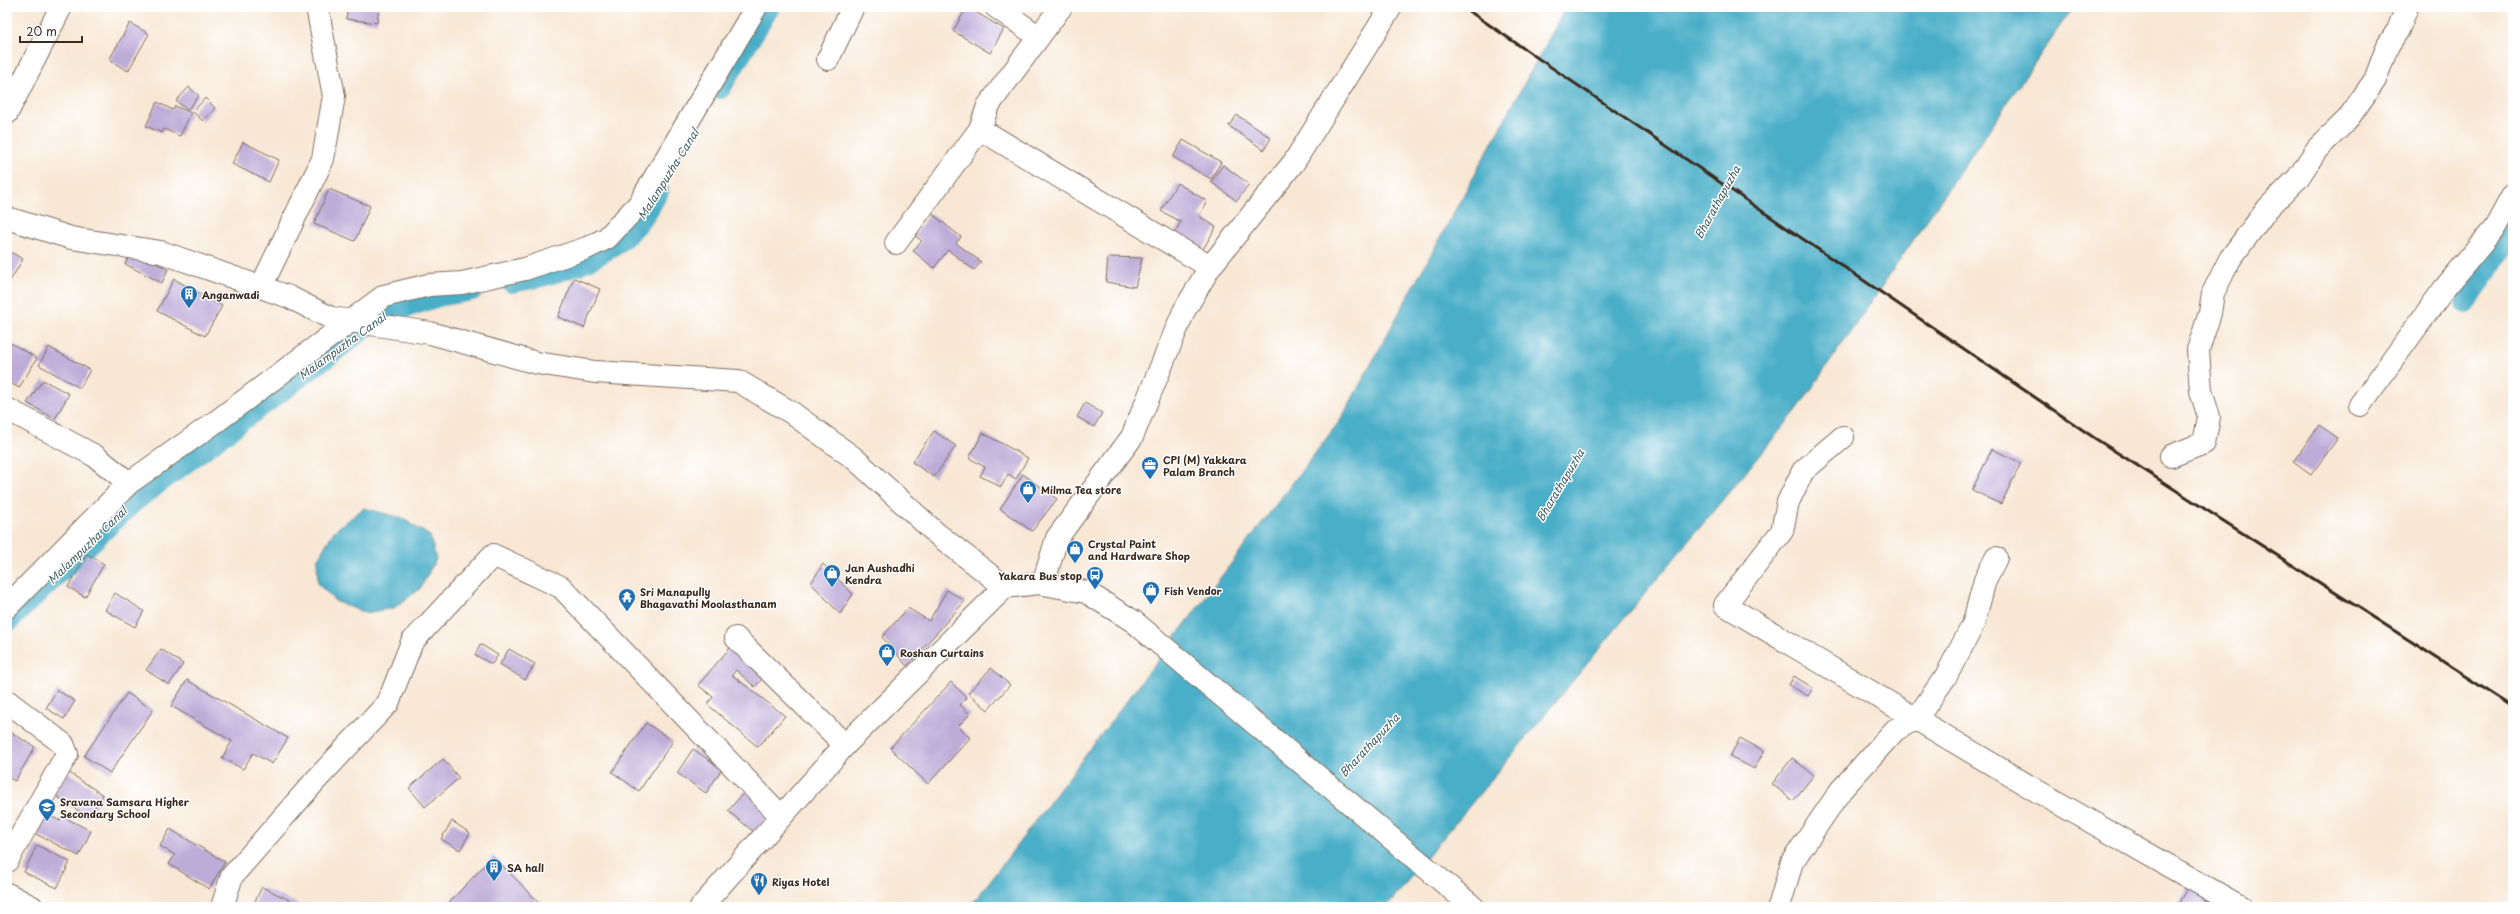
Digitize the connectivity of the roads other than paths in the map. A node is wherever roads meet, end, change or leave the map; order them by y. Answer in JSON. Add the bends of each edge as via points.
{"nodes":[{"id":1,"x":61,"y":7,"type":"edge"},
{"id":2,"x":318,"y":7,"type":"edge"},
{"id":3,"x":756,"y":7,"type":"edge"},
{"id":4,"x":853,"y":7,"type":"edge"},
{"id":5,"x":996,"y":7,"type":"edge"},
{"id":6,"x":1061,"y":7,"type":"edge"},
{"id":7,"x":1391,"y":7,"type":"edge"},
{"id":8,"x":2407,"y":7,"type":"edge"},
{"id":9,"x":1039,"y":37,"type":"junction"},
{"id":10,"x":828,"y":59,"type":"dead end"},
{"id":11,"x":7,"y":113,"type":"edge"},
{"id":12,"x":980,"y":129,"type":"junction"},
{"id":13,"x":2513,"y":195,"type":"edge"},
{"id":14,"x":7,"y":218,"type":"edge"},
{"id":15,"x":896,"y":243,"type":"dead end"},
{"id":16,"x":1210,"y":267,"type":"junction"},
{"id":17,"x":261,"y":287,"type":"junction"},
{"id":18,"x":366,"y":323,"type":"junction"},
{"id":19,"x":2360,"y":405,"type":"dead end"},
{"id":20,"x":7,"y":408,"type":"edge"},
{"id":21,"x":1843,"y":437,"type":"dead end"},
{"id":22,"x":2171,"y":456,"type":"dead end"},
{"id":23,"x":129,"y":483,"type":"junction"},
{"id":24,"x":1996,"y":558,"type":"dead end"},
{"id":25,"x":1043,"y":584,"type":"junction"},
{"id":26,"x":1005,"y":587,"type":"junction"},
{"id":27,"x":7,"y":607,"type":"edge"},
{"id":28,"x":736,"y":638,"type":"dead end"},
{"id":29,"x":7,"y":701,"type":"edge"},
{"id":30,"x":1917,"y":718,"type":"junction"},
{"id":31,"x":845,"y":745,"type":"junction"},
{"id":32,"x":781,"y":816,"type":"junction"},
{"id":33,"x":7,"y":861,"type":"edge"},
{"id":34,"x":7,"y":894,"type":"edge"},
{"id":35,"x":32,"y":907,"type":"edge"},
{"id":36,"x":222,"y":907,"type":"edge"},
{"id":37,"x":701,"y":907,"type":"edge"},
{"id":38,"x":1472,"y":907,"type":"edge"},
{"id":39,"x":1779,"y":907,"type":"edge"},
{"id":40,"x":2241,"y":907,"type":"edge"}],
"edges":[{"from":1,"to":11,"type":"street"},
{"from":2,"to":17,"type":"street","via":[[334,96],[323,159]]},
{"from":3,"to":18,"type":"street","via":[[639,204],[606,238],[587,248],[525,269],[462,283],[429,285],[384,296]]},
{"from":4,"to":10,"type":"street"},
{"from":5,"to":9,"type":"street"},
{"from":6,"to":9,"type":"street"},
{"from":7,"to":16,"type":"street","via":[[1294,162]]},
{"from":8,"to":22,"type":"street","via":[[2398,30],[2388,45],[2375,80],[2346,120],[2317,150],[2298,178],[2268,208],[2230,259],[2213,293],[2210,313],[2198,350],[2201,391],[2209,417],[2204,443]]},
{"from":9,"to":12,"type":"street","via":[[988,106]]},
{"from":12,"to":15,"type":"street"},
{"from":12,"to":16,"type":"street"},
{"from":13,"to":19,"type":"street","via":[[2495,228],[2444,289]]},
{"from":14,"to":17,"type":"street","via":[[71,238],[161,252]]},
{"from":16,"to":25,"type":"street","via":[[1184,311],[1132,437],[1057,538]]},
{"from":17,"to":18,"type":"street","via":[[289,297],[331,318]]},
{"from":18,"to":23,"type":"street"},
{"from":18,"to":26,"type":"street","via":[[430,333],[537,363],[588,371],[738,381],[792,413],[855,459],[937,534]]},
{"from":20,"to":23,"type":"street","via":[[95,456]]},
{"from":21,"to":30,"type":"street","via":[[1804,471],[1788,502],[1782,531],[1725,605]]},
{"from":23,"to":27,"type":"street"},
{"from":24,"to":30,"type":"street","via":[[1985,580],[1973,625],[1946,676]]},
{"from":25,"to":26,"type":"street"},
{"from":25,"to":38,"type":"street","via":[[1086,592],[1132,621]]},
{"from":26,"to":31,"type":"street"},
{"from":28,"to":31,"type":"street"},
{"from":29,"to":33,"type":"street","via":[[63,744],[67,754]]},
{"from":30,"to":39,"type":"street","via":[[1895,730],[1841,790],[1792,862]]},
{"from":30,"to":40,"type":"street","via":[[2037,791]]},
{"from":31,"to":32,"type":"street"},
{"from":32,"to":36,"type":"street","via":[[561,586],[494,555],[412,642],[388,703],[232,876]]},
{"from":32,"to":37,"type":"street"},
{"from":34,"to":35,"type":"street"}]}
